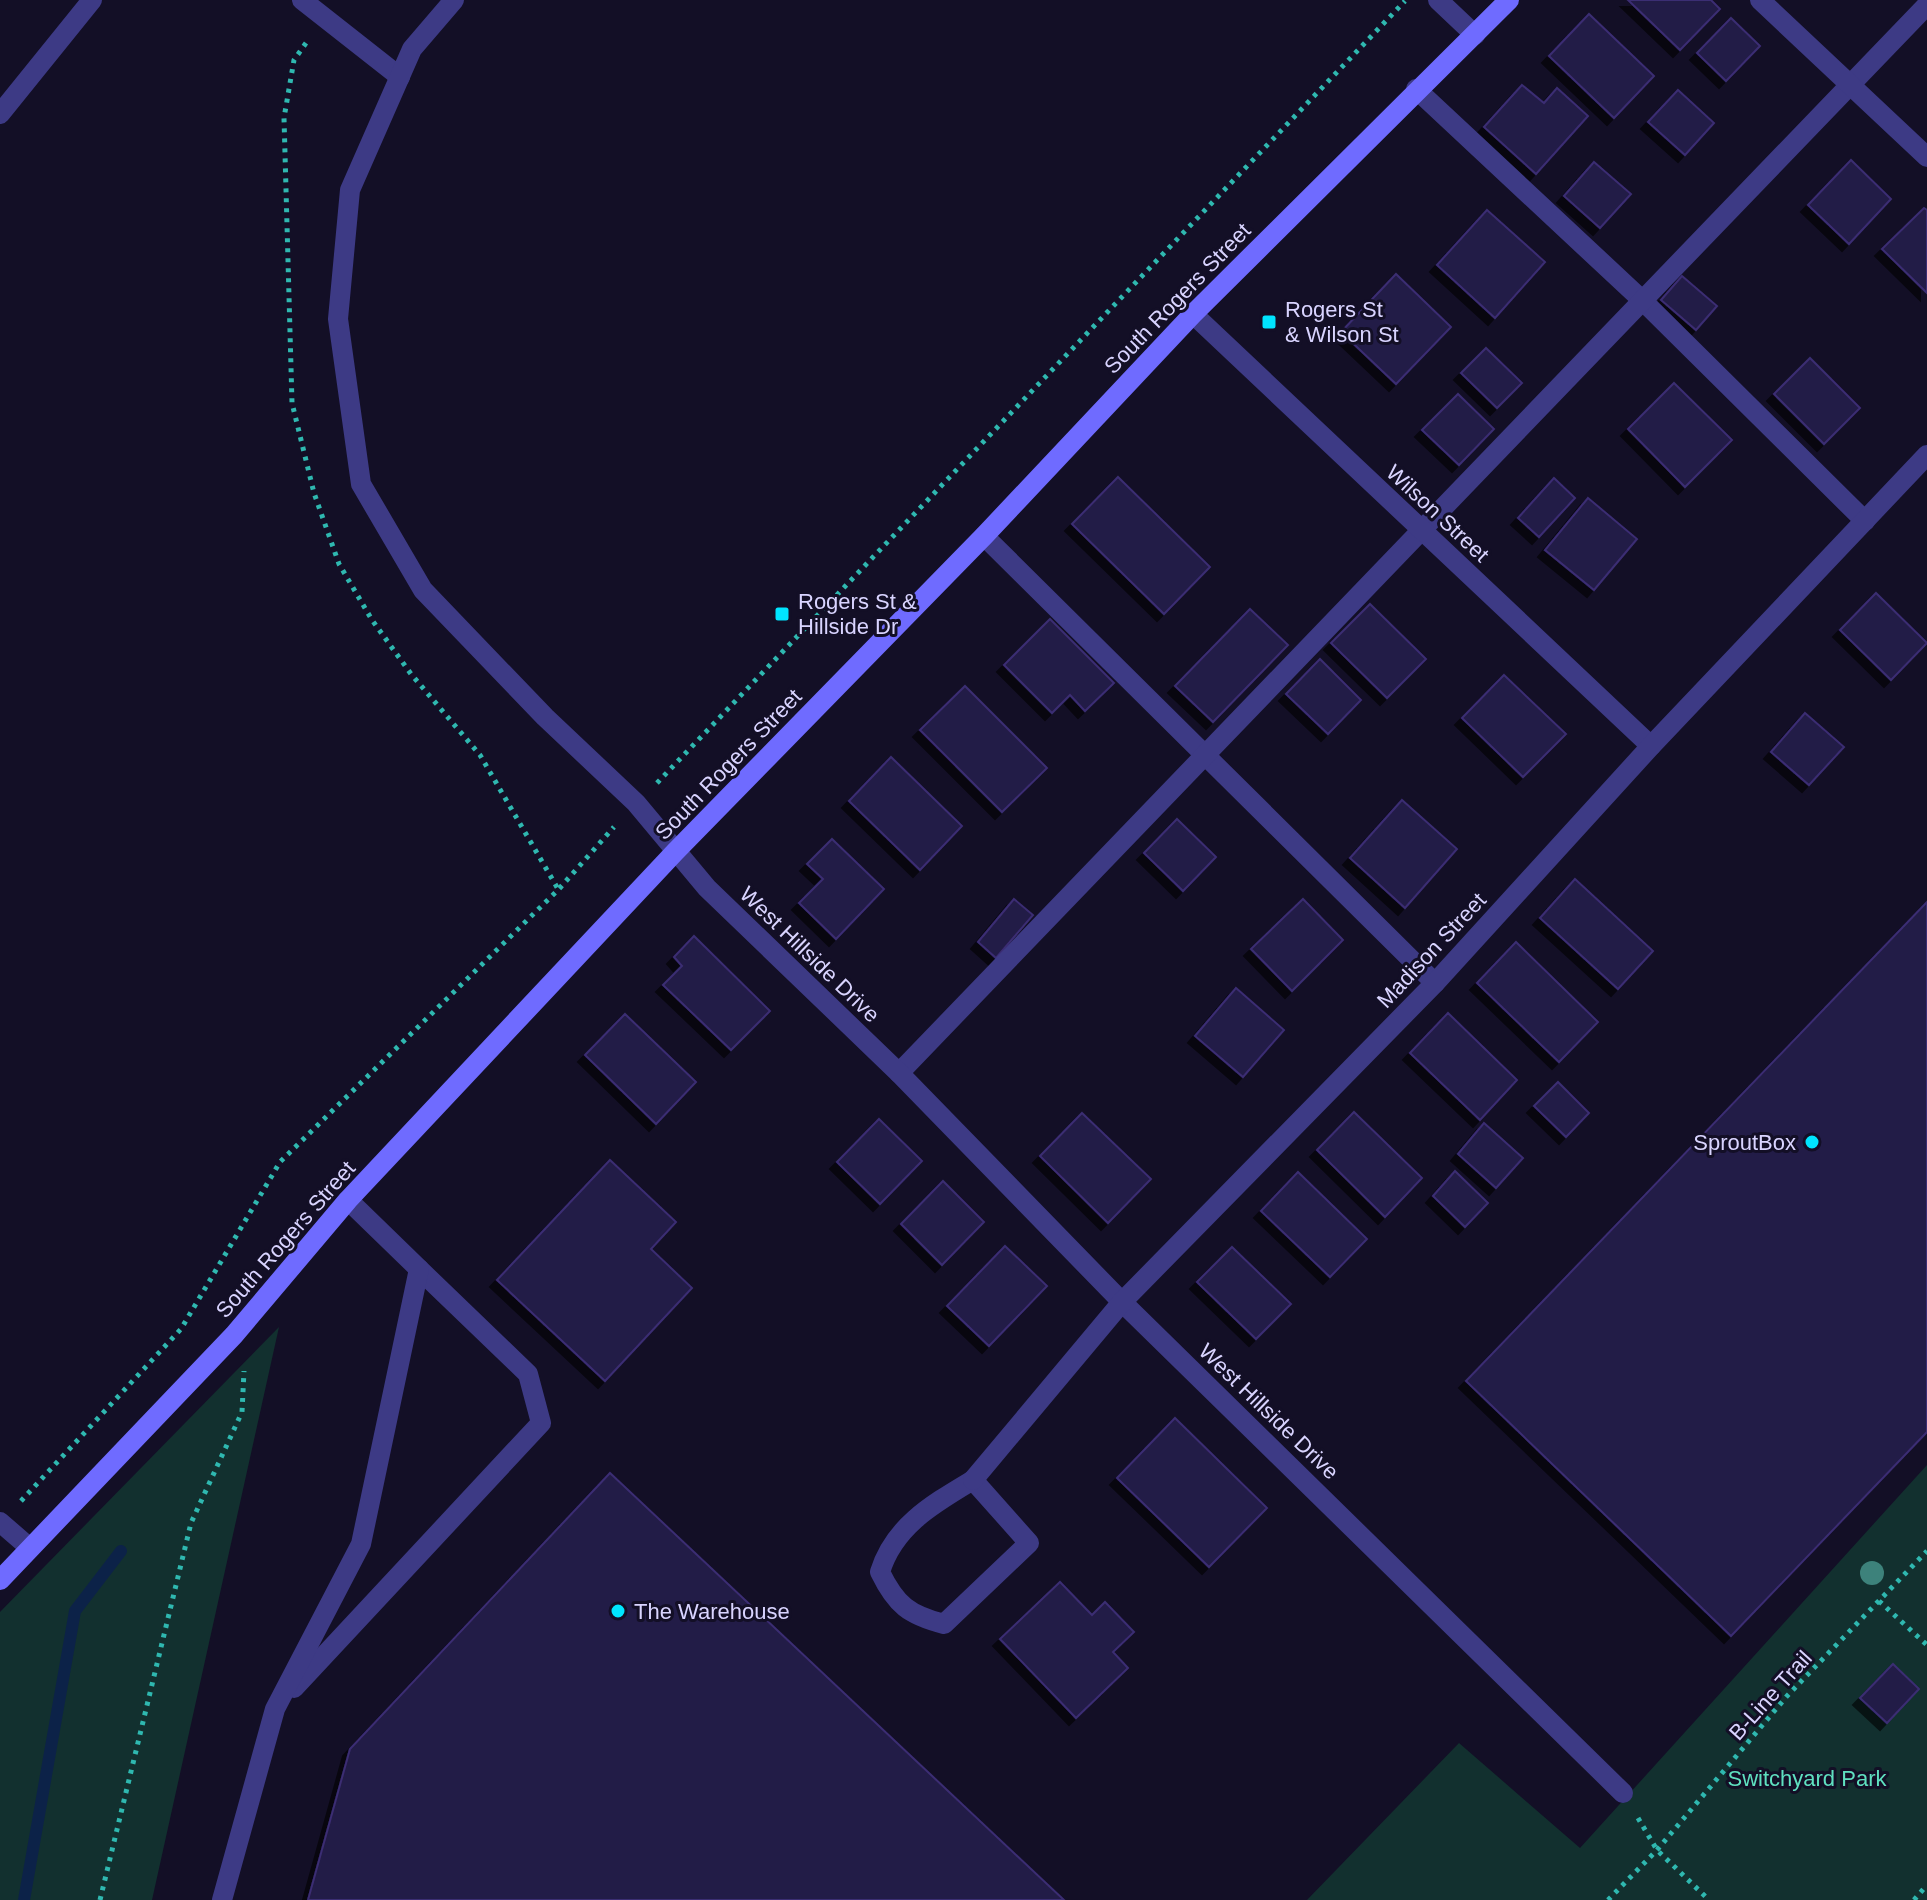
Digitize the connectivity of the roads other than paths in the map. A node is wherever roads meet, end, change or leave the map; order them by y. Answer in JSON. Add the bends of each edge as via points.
{"nodes":[{"id":1,"x":92,"y":0,"type":"edge"},
{"id":2,"x":302,"y":0,"type":"edge"},
{"id":3,"x":454,"y":0,"type":"edge"},
{"id":4,"x":1438,"y":0,"type":"edge"},
{"id":5,"x":1509,"y":0,"type":"edge"},
{"id":6,"x":1760,"y":0,"type":"edge"},
{"id":7,"x":1927,"y":5,"type":"edge"},
{"id":8,"x":1475,"y":35,"type":"junction"},
{"id":9,"x":400,"y":77,"type":"junction"},
{"id":10,"x":1850,"y":85,"type":"junction"},
{"id":11,"x":1416,"y":89,"type":"junction"},
{"id":12,"x":0,"y":114,"type":"edge"},
{"id":13,"x":1927,"y":157,"type":"edge"},
{"id":14,"x":1643,"y":301,"type":"junction"},
{"id":15,"x":1193,"y":314,"type":"junction"},
{"id":16,"x":1927,"y":455,"type":"edge"},
{"id":17,"x":1865,"y":521,"type":"junction"},
{"id":18,"x":1422,"y":530,"type":"junction"},
{"id":19,"x":984,"y":536,"type":"junction"},
{"id":20,"x":1651,"y":746,"type":"junction"},
{"id":21,"x":1205,"y":755,"type":"junction"},
{"id":22,"x":675,"y":852,"type":"junction"},
{"id":23,"x":1435,"y":983,"type":"junction"},
{"id":24,"x":899,"y":1073,"type":"junction"},
{"id":25,"x":348,"y":1200,"type":"junction"},
{"id":26,"x":419,"y":1269,"type":"junction"},
{"id":27,"x":1122,"y":1302,"type":"junction"},
{"id":28,"x":973,"y":1480,"type":"junction"},
{"id":29,"x":0,"y":1522,"type":"edge"},
{"id":30,"x":30,"y":1548,"type":"junction"},
{"id":31,"x":0,"y":1580,"type":"edge"},
{"id":32,"x":275,"y":1709,"type":"junction"},
{"id":33,"x":1623,"y":1793,"type":"dead end"},
{"id":34,"x":222,"y":1900,"type":"edge"}],
"edges":[{"from":1,"to":12,"type":"street"},
{"from":2,"to":9,"type":"street"},
{"from":3,"to":9,"type":"street","name":"West Hillside Drive","via":[[412,49]]},
{"from":4,"to":8,"type":"street"},
{"from":5,"to":8,"type":"street","name":"South Rogers Street"},
{"from":6,"to":10,"type":"street"},
{"from":7,"to":10,"type":"street"},
{"from":8,"to":11,"type":"street","name":"South Rogers Street"},
{"from":9,"to":22,"type":"street","name":"West Hillside Drive","via":[[350,190],[338,319],[361,484],[423,590],[636,803]]},
{"from":10,"to":13,"type":"street"},
{"from":10,"to":14,"type":"street"},
{"from":11,"to":14,"type":"street"},
{"from":11,"to":15,"type":"street","name":"South Rogers Street"},
{"from":14,"to":17,"type":"street"},
{"from":14,"to":18,"type":"street"},
{"from":15,"to":18,"type":"street","name":"Wilson Street"},
{"from":15,"to":19,"type":"street","name":"South Rogers Street"},
{"from":16,"to":17,"type":"street","name":"Madison Street"},
{"from":17,"to":20,"type":"street","name":"Madison Street"},
{"from":18,"to":20,"type":"street","name":"Wilson Street"},
{"from":18,"to":21,"type":"street"},
{"from":19,"to":21,"type":"street"},
{"from":19,"to":22,"type":"street","name":"South Rogers Street"},
{"from":20,"to":23,"type":"street","name":"Madison Street"},
{"from":21,"to":23,"type":"street"},
{"from":21,"to":24,"type":"street"},
{"from":22,"to":24,"type":"street","name":"West Hillside Drive"},
{"from":22,"to":25,"type":"street","name":"South Rogers Street"},
{"from":23,"to":27,"type":"street","name":"Madison Street"},
{"from":24,"to":27,"type":"street","name":"West Hillside Drive"},
{"from":25,"to":26,"type":"street"},
{"from":25,"to":30,"type":"street","name":"South Rogers Street","via":[[234,1335]]},
{"from":26,"to":32,"type":"street","via":[[361,1544]]},
{"from":26,"to":32,"type":"street","via":[[528,1374],[541,1423]]},
{"from":27,"to":28,"type":"street","name":"Madison Street"},
{"from":27,"to":33,"type":"street","name":"West Hillside Drive"},
{"from":28,"to":28,"type":"street","name":"Madison Street","via":[[1029,1543],[944,1624],[919,1617],[892,1597],[880,1572],[888,1548],[927,1508]]},
{"from":29,"to":30,"type":"street"},
{"from":30,"to":31,"type":"street","name":"South Rogers Street"},
{"from":32,"to":34,"type":"street"}]}
